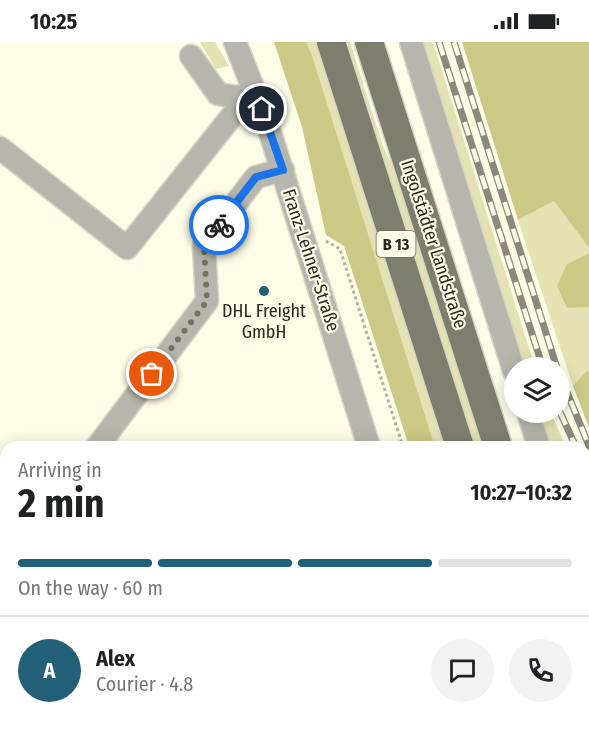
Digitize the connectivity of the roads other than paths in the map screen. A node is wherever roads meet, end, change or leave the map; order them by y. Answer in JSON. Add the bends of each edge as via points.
{"nodes":[{"id":1,"x":235,"y":42,"type":"edge"},
{"id":2,"x":331,"y":42,"type":"edge"},
{"id":3,"x":369,"y":42,"type":"edge"},
{"id":4,"x":411,"y":42,"type":"edge"},
{"id":5,"x":191,"y":56,"type":"dead end"},
{"id":6,"x":256,"y":92,"type":"junction"},
{"id":7,"x":0,"y":148,"type":"edge"},
{"id":8,"x":283,"y":170,"type":"junction"},
{"id":9,"x":510,"y":357,"type":"edge"},
{"id":10,"x":361,"y":419,"type":"junction"},
{"id":11,"x":531,"y":423,"type":"edge"},
{"id":12,"x":102,"y":441,"type":"edge"},
{"id":13,"x":356,"y":441,"type":"edge"},
{"id":14,"x":367,"y":441,"type":"edge"},
{"id":15,"x":458,"y":441,"type":"edge"},
{"id":16,"x":496,"y":441,"type":"edge"},
{"id":17,"x":537,"y":441,"type":"edge"}],
"edges":[{"from":1,"to":6,"type":"street","name":"Franz-Lehner-Straße"},
{"from":2,"to":15,"type":"main road","name":"Ingolstädter Landstraße","number":"B 13"},
{"from":3,"to":16,"type":"main road","name":"Ingolstädter Landstraße","number":"B 13"},
{"from":4,"to":9,"type":"street","name":"Ingolstädter Landstraße"},
{"from":5,"to":6,"type":"street","via":[[218,94],[236,97]]},
{"from":6,"to":7,"type":"street","via":[[239,107],[128,248]]},
{"from":6,"to":8,"type":"street","name":"Franz-Lehner-Straße"},
{"from":8,"to":10,"type":"street","name":"Franz-Lehner-Straße"},
{"from":8,"to":12,"type":"street","via":[[256,177],[204,245],[207,301]]},
{"from":10,"to":13,"type":"street"},
{"from":10,"to":14,"type":"street","name":"Franz-Lehner-Straße"},
{"from":11,"to":17,"type":"street"}]}
